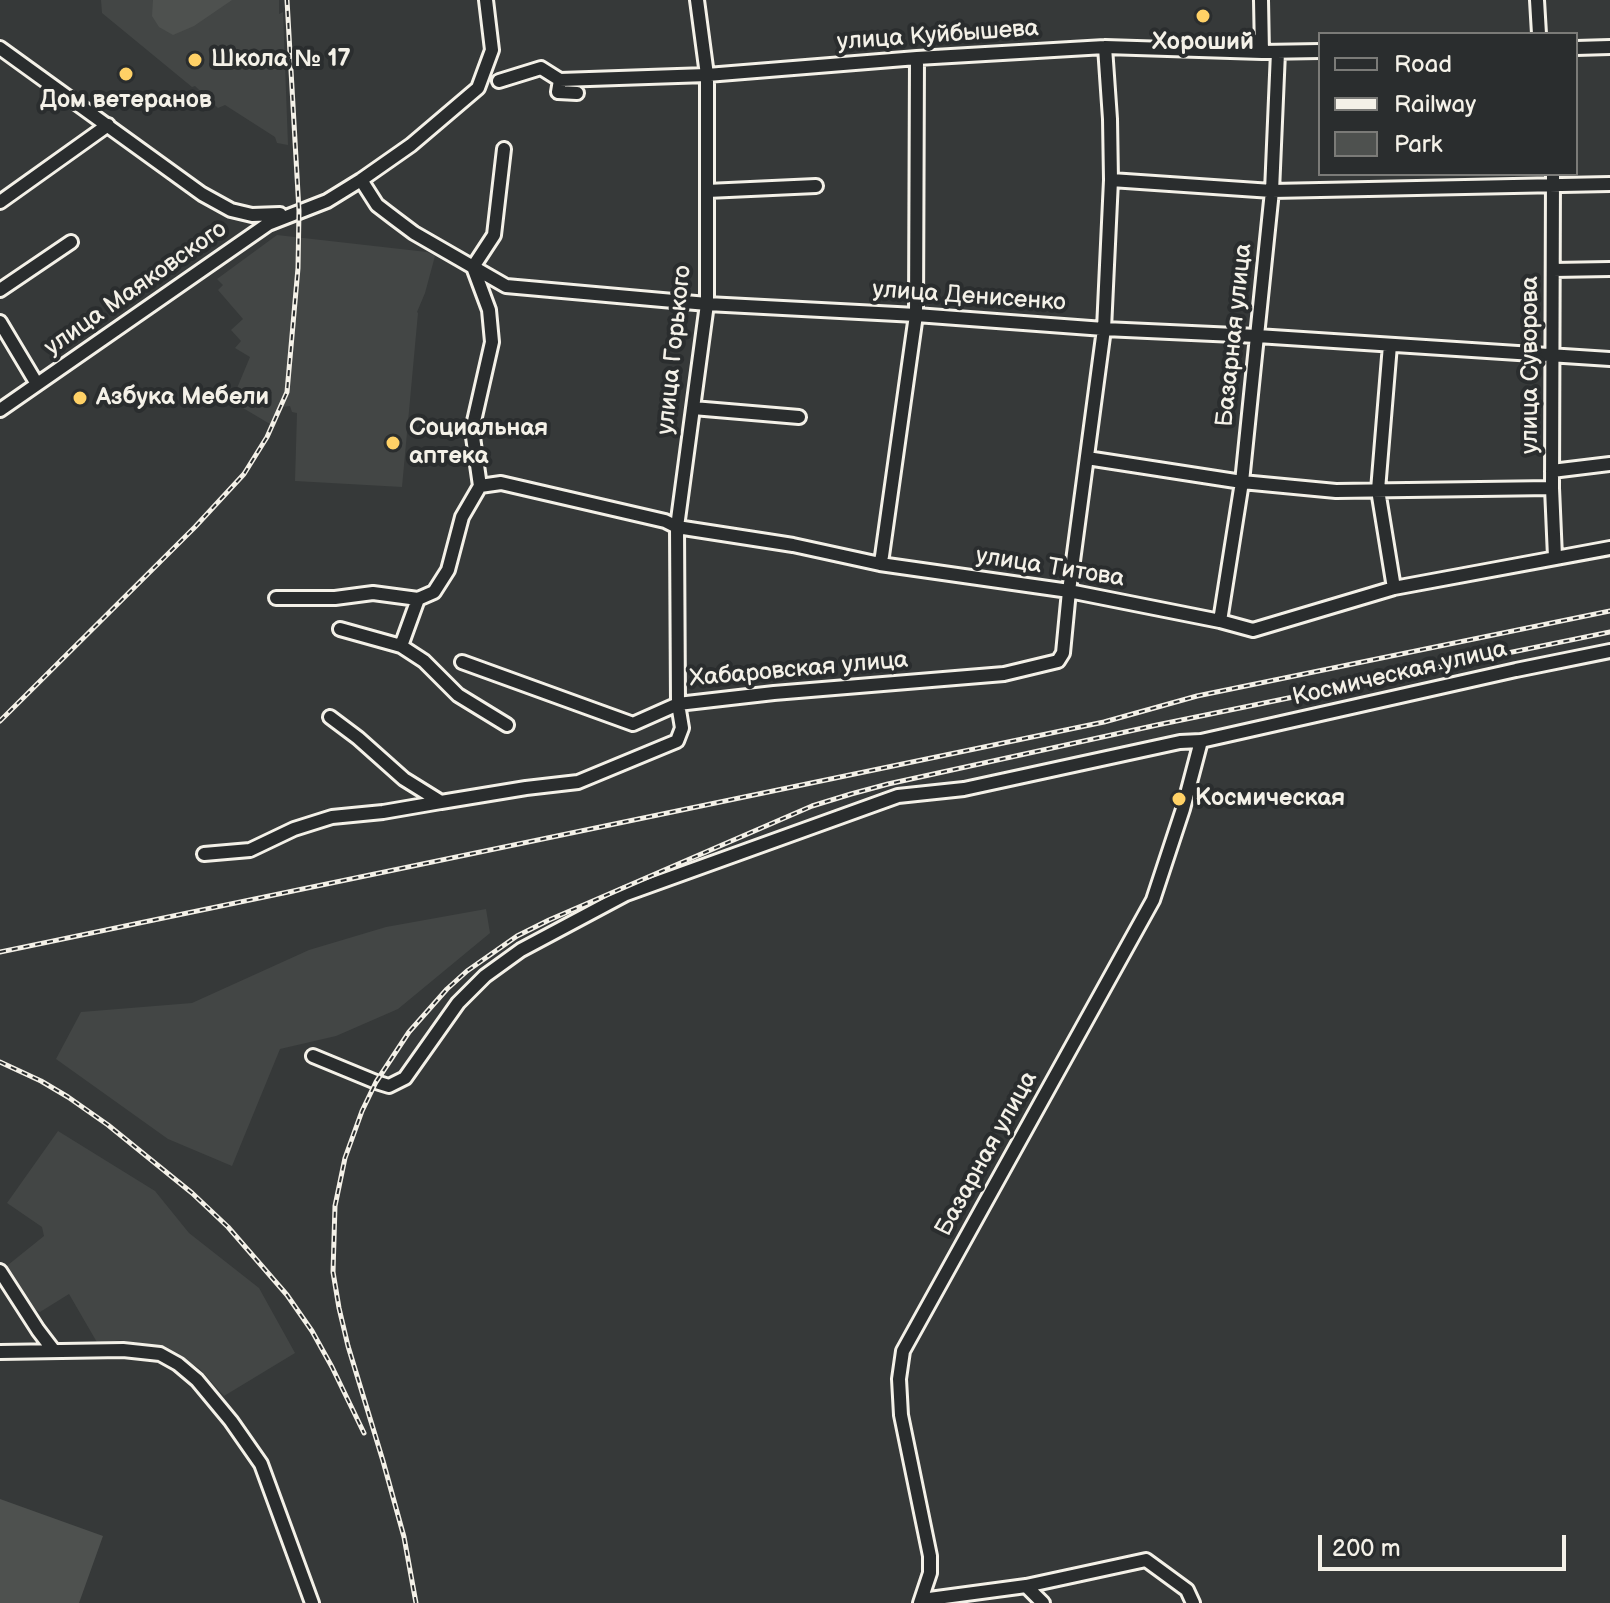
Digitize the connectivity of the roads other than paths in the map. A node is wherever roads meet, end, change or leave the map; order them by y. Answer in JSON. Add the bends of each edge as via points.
{"nodes":[{"id":1,"x":486,"y":0,"type":"edge"},
{"id":2,"x":697,"y":0,"type":"edge"},
{"id":3,"x":1261,"y":0,"type":"edge"},
{"id":4,"x":1537,"y":0,"type":"edge"},
{"id":5,"x":1539,"y":32,"type":"edge"},
{"id":6,"x":1105,"y":47,"type":"junction"},
{"id":7,"x":1610,"y":47,"type":"edge"},
{"id":8,"x":0,"y":48,"type":"edge"},
{"id":9,"x":1578,"y":48,"type":"edge"},
{"id":10,"x":1318,"y":51,"type":"edge"},
{"id":11,"x":1262,"y":52,"type":"junction"},
{"id":12,"x":1278,"y":52,"type":"junction"},
{"id":13,"x":917,"y":58,"type":"junction"},
{"id":14,"x":707,"y":75,"type":"junction"},
{"id":15,"x":560,"y":80,"type":"junction"},
{"id":16,"x":499,"y":81,"type":"dead end"},
{"id":17,"x":577,"y":93,"type":"dead end"},
{"id":18,"x":108,"y":125,"type":"junction"},
{"id":19,"x":504,"y":149,"type":"dead end"},
{"id":20,"x":1553,"y":179,"type":"edge"},
{"id":21,"x":361,"y":180,"type":"junction"},
{"id":22,"x":1111,"y":180,"type":"junction"},
{"id":23,"x":1610,"y":184,"type":"edge"},
{"id":24,"x":816,"y":186,"type":"dead end"},
{"id":25,"x":707,"y":191,"type":"junction"},
{"id":26,"x":1272,"y":191,"type":"junction"},
{"id":27,"x":0,"y":202,"type":"edge"},
{"id":28,"x":299,"y":211,"type":"junction"},
{"id":29,"x":71,"y":242,"type":"dead end"},
{"id":30,"x":473,"y":267,"type":"junction"},
{"id":31,"x":1610,"y":269,"type":"edge"},
{"id":32,"x":1553,"y":270,"type":"junction"},
{"id":33,"x":0,"y":290,"type":"edge"},
{"id":34,"x":707,"y":304,"type":"junction"},
{"id":35,"x":916,"y":315,"type":"junction"},
{"id":36,"x":0,"y":322,"type":"edge"},
{"id":37,"x":1104,"y":329,"type":"junction"},
{"id":38,"x":1257,"y":336,"type":"junction"},
{"id":39,"x":1390,"y":345,"type":"junction"},
{"id":40,"x":1553,"y":355,"type":"junction"},
{"id":41,"x":1610,"y":359,"type":"edge"},
{"id":42,"x":37,"y":384,"type":"junction"},
{"id":43,"x":693,"y":408,"type":"junction"},
{"id":44,"x":0,"y":410,"type":"edge"},
{"id":45,"x":799,"y":417,"type":"dead end"},
{"id":46,"x":1087,"y":458,"type":"junction"},
{"id":47,"x":1610,"y":464,"type":"edge"},
{"id":48,"x":1552,"y":471,"type":"junction"},
{"id":49,"x":1242,"y":482,"type":"junction"},
{"id":50,"x":480,"y":486,"type":"junction"},
{"id":51,"x":1552,"y":488,"type":"junction"},
{"id":52,"x":1378,"y":490,"type":"junction"},
{"id":53,"x":677,"y":527,"type":"junction"},
{"id":54,"x":1610,"y":548,"type":"edge"},
{"id":55,"x":1555,"y":557,"type":"junction"},
{"id":56,"x":880,"y":564,"type":"junction"},
{"id":57,"x":1394,"y":588,"type":"junction"},
{"id":58,"x":1069,"y":591,"type":"junction"},
{"id":59,"x":276,"y":598,"type":"dead end"},
{"id":60,"x":418,"y":599,"type":"junction"},
{"id":61,"x":1220,"y":621,"type":"junction"},
{"id":62,"x":340,"y":629,"type":"dead end"},
{"id":63,"x":401,"y":646,"type":"junction"},
{"id":64,"x":1610,"y":651,"type":"edge"},
{"id":65,"x":462,"y":662,"type":"dead end"},
{"id":66,"x":678,"y":704,"type":"junction"},
{"id":67,"x":330,"y":717,"type":"dead end"},
{"id":68,"x":507,"y":725,"type":"dead end"},
{"id":69,"x":1201,"y":741,"type":"junction"},
{"id":70,"x":441,"y":802,"type":"junction"},
{"id":71,"x":204,"y":854,"type":"dead end"},
{"id":72,"x":313,"y":1056,"type":"dead end"},
{"id":73,"x":0,"y":1271,"type":"edge"},
{"id":74,"x":54,"y":1351,"type":"junction"},
{"id":75,"x":0,"y":1352,"type":"edge"},
{"id":76,"x":1026,"y":1586,"type":"junction"},
{"id":77,"x":921,"y":1602,"type":"edge"},
{"id":78,"x":312,"y":1603,"type":"edge"},
{"id":79,"x":1043,"y":1603,"type":"edge"},
{"id":80,"x":1193,"y":1603,"type":"edge"}],
"edges":[{"from":1,"to":21,"type":"street","name":"улица Маяковского","via":[[492,50],[478,88]]},
{"from":2,"to":14,"type":"street","name":"улица Горького"},
{"from":3,"to":11,"type":"street"},
{"from":4,"to":5,"type":"street"},
{"from":6,"to":11,"type":"street","name":"улица Куйбышева"},
{"from":6,"to":13,"type":"street","name":"улица Куйбышева"},
{"from":6,"to":22,"type":"street"},
{"from":7,"to":9,"type":"street"},
{"from":8,"to":18,"type":"street"},
{"from":10,"to":12,"type":"street","name":"улица Куйбышева"},
{"from":11,"to":12,"type":"street","name":"улица Куйбышева"},
{"from":12,"to":26,"type":"street","name":"Базарная улица"},
{"from":13,"to":14,"type":"street","name":"улица Куйбышева"},
{"from":13,"to":35,"type":"street"},
{"from":14,"to":15,"type":"street","name":"улица Куйбышева"},
{"from":14,"to":25,"type":"street","name":"улица Горького"},
{"from":15,"to":16,"type":"street","name":"улица Куйбышева","via":[[541,68]]},
{"from":15,"to":17,"type":"street","name":"улица Куйбышева","via":[[558,92]]},
{"from":18,"to":27,"type":"street"},
{"from":18,"to":28,"type":"street","via":[[231,210],[252,215]]},
{"from":19,"to":30,"type":"street","via":[[494,235]]},
{"from":20,"to":23,"type":"street"},
{"from":20,"to":26,"type":"street"},
{"from":20,"to":32,"type":"street","name":"улица Суворова"},
{"from":21,"to":28,"type":"street","name":"улица Маяковского"},
{"from":21,"to":30,"type":"street","name":"улица Денисенко","via":[[377,205]]},
{"from":22,"to":26,"type":"street"},
{"from":22,"to":37,"type":"street"},
{"from":24,"to":25,"type":"street"},
{"from":25,"to":34,"type":"street","name":"улица Горького"},
{"from":26,"to":38,"type":"street","name":"Базарная улица"},
{"from":28,"to":42,"type":"street","name":"улица Маяковского","via":[[268,224]]},
{"from":29,"to":33,"type":"street"},
{"from":30,"to":34,"type":"street","name":"улица Денисенко","via":[[506,286]]},
{"from":30,"to":50,"type":"street","via":[[489,310],[492,342],[472,430]]},
{"from":31,"to":32,"type":"street"},
{"from":32,"to":40,"type":"street","name":"улица Суворова"},
{"from":34,"to":35,"type":"street","name":"улица Денисенко"},
{"from":34,"to":43,"type":"street","name":"улица Горького"},
{"from":35,"to":37,"type":"street","name":"улица Денисенко"},
{"from":35,"to":56,"type":"street"},
{"from":36,"to":42,"type":"street"},
{"from":37,"to":38,"type":"street","name":"улица Денисенко"},
{"from":37,"to":46,"type":"street"},
{"from":38,"to":39,"type":"street","name":"улица Денисенко"},
{"from":38,"to":49,"type":"street","name":"Базарная улица"},
{"from":39,"to":40,"type":"street","name":"улица Денисенко"},
{"from":39,"to":52,"type":"street"},
{"from":40,"to":41,"type":"street","name":"улица Денисенко"},
{"from":40,"to":48,"type":"street","name":"улица Суворова"},
{"from":42,"to":44,"type":"street","name":"улица Маяковского"},
{"from":43,"to":45,"type":"street"},
{"from":43,"to":53,"type":"street","name":"улица Горького"},
{"from":46,"to":49,"type":"street"},
{"from":46,"to":58,"type":"street"},
{"from":47,"to":48,"type":"street"},
{"from":48,"to":51,"type":"street","name":"улица Суворова"},
{"from":49,"to":52,"type":"street"},
{"from":49,"to":61,"type":"street","name":"Базарная улица"},
{"from":50,"to":53,"type":"street","name":"улица Титова","via":[[501,483]]},
{"from":50,"to":60,"type":"street","via":[[462,517],[448,570],[434,592]]},
{"from":51,"to":52,"type":"street"},
{"from":51,"to":55,"type":"street","name":"улица Суворова"},
{"from":52,"to":57,"type":"street"},
{"from":53,"to":56,"type":"street","name":"улица Титова"},
{"from":53,"to":66,"type":"street","name":"улица Горького"},
{"from":54,"to":55,"type":"street","name":"улица Титова"},
{"from":55,"to":57,"type":"street","name":"улица Титова"},
{"from":56,"to":58,"type":"street","name":"улица Титова"},
{"from":57,"to":61,"type":"street","name":"улица Титова","via":[[1253,630]]},
{"from":58,"to":61,"type":"street","name":"улица Титова"},
{"from":58,"to":66,"type":"street","name":"Хабаровская улица","via":[[1058,661],[1004,674]]},
{"from":59,"to":60,"type":"street","via":[[373,593]]},
{"from":60,"to":63,"type":"street"},
{"from":62,"to":63,"type":"street"},
{"from":63,"to":68,"type":"street","via":[[458,695]]},
{"from":64,"to":69,"type":"street","name":"Космическая улица"},
{"from":65,"to":66,"type":"street","name":"Хабаровская улица","via":[[633,724]]},
{"from":66,"to":70,"type":"street","name":"улица Горького","via":[[682,728],[677,741],[578,782]]},
{"from":67,"to":70,"type":"street","via":[[404,779]]},
{"from":69,"to":72,"type":"street","name":"Космическая улица","via":[[964,789],[898,796],[626,894],[521,950],[485,976],[458,1003],[405,1078],[389,1086]]},
{"from":69,"to":77,"type":"street","name":"Базарная улица","via":[[1153,900],[903,1351],[901,1415],[930,1556]]},
{"from":70,"to":71,"type":"street","via":[[332,817],[250,850]]},
{"from":73,"to":74,"type":"street"},
{"from":74,"to":75,"type":"street"},
{"from":74,"to":78,"type":"street","via":[[160,1354],[197,1380],[261,1464]]},
{"from":76,"to":77,"type":"street"},
{"from":76,"to":79,"type":"street"},
{"from":76,"to":80,"type":"street","via":[[1146,1560],[1187,1590]]}]}
